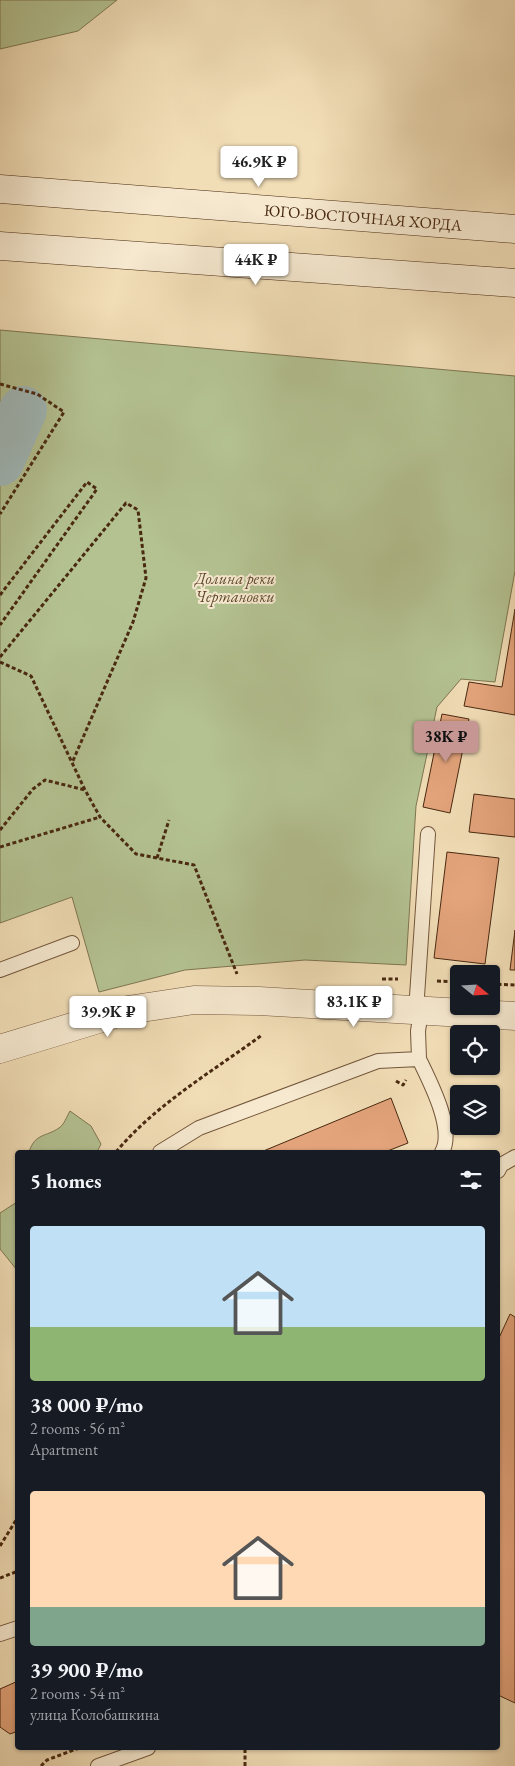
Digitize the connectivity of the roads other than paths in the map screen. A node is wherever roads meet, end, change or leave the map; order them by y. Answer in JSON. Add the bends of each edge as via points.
{"nodes":[{"id":1,"x":0,"y":189,"type":"edge"},
{"id":2,"x":515,"y":229,"type":"edge"},
{"id":3,"x":0,"y":246,"type":"edge"},
{"id":4,"x":515,"y":283,"type":"edge"},
{"id":5,"x":428,"y":834,"type":"dead end"},
{"id":6,"x":72,"y":943,"type":"dead end"},
{"id":7,"x":0,"y":970,"type":"edge"},
{"id":8,"x":419,"y":1011,"type":"junction"},
{"id":9,"x":515,"y":1016,"type":"edge"},
{"id":10,"x":0,"y":1049,"type":"edge"},
{"id":11,"x":420,"y":1059,"type":"junction"},
{"id":12,"x":163,"y":1150,"type":"edge"},
{"id":13,"x":443,"y":1150,"type":"edge"},
{"id":14,"x":515,"y":1157,"type":"edge"},
{"id":15,"x":500,"y":1167,"type":"edge"},
{"id":16,"x":15,"y":1629,"type":"edge"},
{"id":17,"x":0,"y":1634,"type":"edge"},
{"id":18,"x":142,"y":1750,"type":"edge"},
{"id":19,"x":98,"y":1766,"type":"edge"}],
"edges":[{"from":1,"to":2,"type":"main road","name":"ЮГО-ВОСТОЧНАЯ ХОРДА"},
{"from":3,"to":4,"type":"main road"},
{"from":5,"to":8,"type":"lane"},
{"from":6,"to":7,"type":"lane"},
{"from":8,"to":9,"type":"main road"},
{"from":8,"to":10,"type":"main road","via":[[194,1000],[128,1010]]},
{"from":8,"to":11,"type":"lane"},
{"from":11,"to":12,"type":"lane","via":[[378,1061],[199,1128]]},
{"from":11,"to":13,"type":"lane","via":[[439,1103],[447,1144]]},
{"from":14,"to":15,"type":"lane"},
{"from":16,"to":17,"type":"lane"},
{"from":18,"to":19,"type":"lane"}]}
